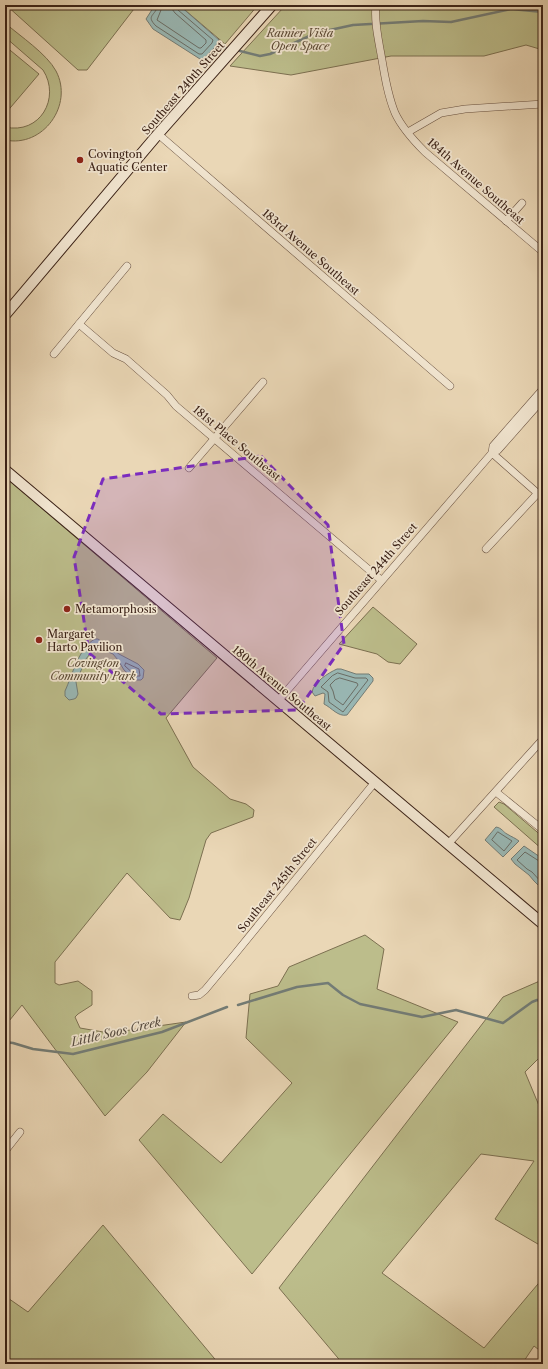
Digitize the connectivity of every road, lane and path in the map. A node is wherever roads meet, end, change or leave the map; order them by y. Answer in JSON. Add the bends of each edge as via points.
{"nodes":[{"id":1,"x":272,"y":5,"type":"edge"},
{"id":2,"x":376,"y":5,"type":"edge"},
{"id":3,"x":543,"y":104,"type":"edge"},
{"id":4,"x":408,"y":132,"type":"junction"},
{"id":5,"x":158,"y":134,"type":"junction"},
{"id":6,"x":522,"y":203,"type":"dead end"},
{"id":7,"x":506,"y":221,"type":"junction"},
{"id":8,"x":543,"y":252,"type":"edge"},
{"id":9,"x":127,"y":266,"type":"dead end"},
{"id":10,"x":5,"y":316,"type":"edge"},
{"id":11,"x":79,"y":324,"type":"junction"},
{"id":12,"x":54,"y":354,"type":"dead end"},
{"id":13,"x":263,"y":382,"type":"dead end"},
{"id":14,"x":450,"y":386,"type":"dead end"},
{"id":15,"x":543,"y":389,"type":"edge"},
{"id":16,"x":543,"y":398,"type":"edge"},
{"id":17,"x":215,"y":438,"type":"junction"},
{"id":18,"x":492,"y":453,"type":"junction"},
{"id":19,"x":189,"y":468,"type":"dead end"},
{"id":20,"x":5,"y":470,"type":"edge"},
{"id":21,"x":540,"y":496,"type":"edge"},
{"id":22,"x":486,"y":549,"type":"dead end"},
{"id":23,"x":381,"y":580,"type":"junction"},
{"id":24,"x":278,"y":701,"type":"junction"},
{"id":25,"x":543,"y":739,"type":"edge"},
{"id":26,"x":375,"y":782,"type":"junction"},
{"id":27,"x":496,"y":792,"type":"junction"},
{"id":28,"x":543,"y":830,"type":"edge"},
{"id":29,"x":449,"y":843,"type":"junction"},
{"id":30,"x":543,"y":924,"type":"edge"},
{"id":31,"x":192,"y":996,"type":"dead end"},
{"id":32,"x":20,"y":1132,"type":"dead end"},
{"id":33,"x":5,"y":1151,"type":"edge"}],
"edges":[{"from":1,"to":5,"type":"street","name":"Southeast 240th Street"},
{"from":2,"to":4,"type":"street","name":"184th Avenue Southeast","via":[[376,25],[388,93],[396,115]]},
{"from":3,"to":4,"type":"street","via":[[441,113]]},
{"from":4,"to":7,"type":"street","name":"184th Avenue Southeast","via":[[425,152]]},
{"from":5,"to":10,"type":"street","name":"Southeast 240th Street"},
{"from":5,"to":14,"type":"street","name":"183rd Avenue Southeast"},
{"from":6,"to":7,"type":"street"},
{"from":7,"to":8,"type":"street","name":"184th Avenue Southeast"},
{"from":9,"to":11,"type":"street"},
{"from":11,"to":12,"type":"street"},
{"from":11,"to":17,"type":"street","name":"181st Place Southeast","via":[[113,353],[126,359]]},
{"from":13,"to":17,"type":"street"},
{"from":15,"to":18,"type":"street","name":"Southeast 244th Street","via":[[493,446]]},
{"from":16,"to":18,"type":"street","name":"Southeast 244th Street","via":[[498,450]]},
{"from":17,"to":19,"type":"street"},
{"from":17,"to":23,"type":"street","name":"181st Place Southeast"},
{"from":18,"to":21,"type":"street"},
{"from":18,"to":23,"type":"street","name":"Southeast 244th Street"},
{"from":20,"to":24,"type":"street","name":"180th Avenue Southeast"},
{"from":21,"to":22,"type":"street"},
{"from":23,"to":24,"type":"street","name":"Southeast 244th Street"},
{"from":24,"to":26,"type":"street","name":"180th Avenue Southeast"},
{"from":25,"to":27,"type":"street"},
{"from":26,"to":29,"type":"street","name":"180th Avenue Southeast"},
{"from":26,"to":31,"type":"street","name":"Southeast 245th Street","via":[[236,954],[205,990],[199,995]]},
{"from":27,"to":28,"type":"street"},
{"from":27,"to":29,"type":"street"},
{"from":29,"to":30,"type":"street","name":"180th Avenue Southeast"},
{"from":32,"to":33,"type":"street"}]}
